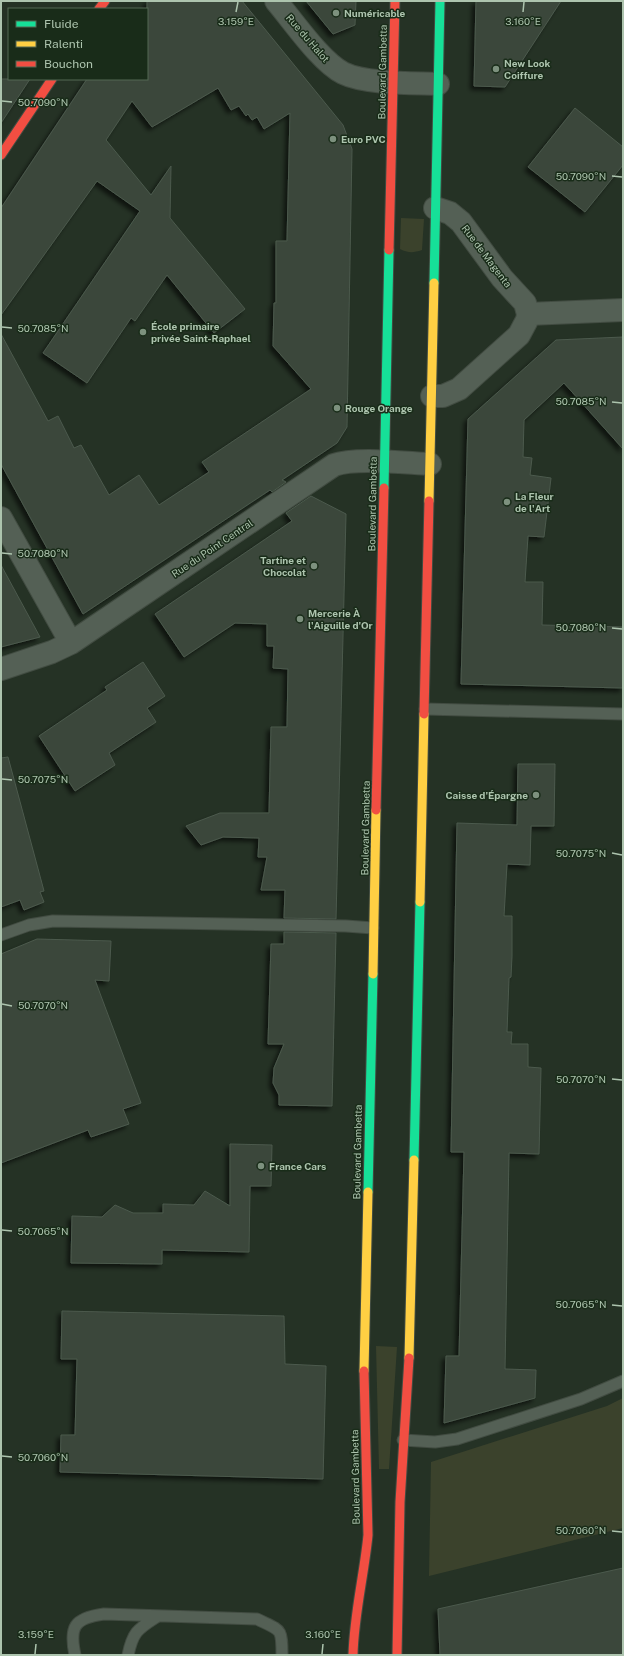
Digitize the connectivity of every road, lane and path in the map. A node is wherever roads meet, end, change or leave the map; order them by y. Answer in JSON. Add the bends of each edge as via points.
{"nodes":[{"id":1,"x":276,"y":1,"type":"edge"},
{"id":2,"x":395,"y":1,"type":"edge"},
{"id":3,"x":440,"y":1,"type":"edge"},
{"id":4,"x":51,"y":80,"type":"edge"},
{"id":5,"x":393,"y":82,"type":"junction"},
{"id":6,"x":438,"y":84,"type":"junction"},
{"id":7,"x":1,"y":155,"type":"edge"},
{"id":8,"x":435,"y":208,"type":"junction"},
{"id":9,"x":623,"y":310,"type":"edge"},
{"id":10,"x":528,"y":314,"type":"junction"},
{"id":11,"x":432,"y":396,"type":"junction"},
{"id":12,"x":384,"y":462,"type":"junction"},
{"id":13,"x":430,"y":464,"type":"junction"},
{"id":14,"x":1,"y":518,"type":"edge"},
{"id":15,"x":71,"y":643,"type":"junction"},
{"id":16,"x":1,"y":669,"type":"edge"},
{"id":17,"x":425,"y":709,"type":"junction"},
{"id":18,"x":623,"y":714,"type":"edge"},
{"id":19,"x":373,"y":928,"type":"junction"},
{"id":20,"x":1,"y":935,"type":"edge"},
{"id":21,"x":623,"y":1381,"type":"edge"},
{"id":22,"x":404,"y":1440,"type":"junction"},
{"id":23,"x":158,"y":1616,"type":"junction"},
{"id":24,"x":74,"y":1655,"type":"edge"},
{"id":25,"x":128,"y":1655,"type":"edge"},
{"id":26,"x":282,"y":1655,"type":"edge"},
{"id":27,"x":353,"y":1655,"type":"edge"},
{"id":28,"x":397,"y":1655,"type":"edge"}],
"edges":[{"from":1,"to":5,"type":"street","name":"Rue du Halot","via":[[332,66],[352,76]]},
{"from":2,"to":5,"type":"main road","name":"Boulevard Gambetta"},
{"from":3,"to":6,"type":"main road"},
{"from":4,"to":7,"type":"main road"},
{"from":5,"to":6,"type":"street","name":"Rue du Halot"},
{"from":5,"to":12,"type":"main road","name":"Boulevard Gambetta"},
{"from":6,"to":8,"type":"main road"},
{"from":8,"to":10,"type":"street","name":"Rue de Magenta","via":[[450,213],[461,222],[502,278],[525,303]]},
{"from":8,"to":11,"type":"main road"},
{"from":9,"to":10,"type":"street"},
{"from":10,"to":11,"type":"street","via":[[519,335],[459,389],[443,396]]},
{"from":11,"to":13,"type":"main road"},
{"from":12,"to":13,"type":"street","name":"Rue du Point Central"},
{"from":12,"to":15,"type":"street","name":"Rue du Point Central","via":[[348,462],[334,465]]},
{"from":12,"to":19,"type":"main road","name":"Boulevard Gambetta"},
{"from":13,"to":17,"type":"main road"},
{"from":14,"to":15,"type":"street"},
{"from":15,"to":16,"type":"street","name":"Rue du Point Central"},
{"from":17,"to":18,"type":"lane"},
{"from":17,"to":22,"type":"main road","via":[[411,1308]]},
{"from":19,"to":20,"type":"lane","via":[[58,921],[29,925]]},
{"from":19,"to":27,"type":"main road","name":"Boulevard Gambetta","via":[[364,1349],[367,1547],[356,1615]]},
{"from":21,"to":22,"type":"lane","via":[[581,1399],[457,1439],[435,1442]]},
{"from":22,"to":28,"type":"main road","via":[[399,1528]]},
{"from":23,"to":24,"type":"lane","via":[[88,1616],[77,1623],[72,1634]]},
{"from":23,"to":25,"type":"lane","via":[[137,1630],[130,1643]]},
{"from":23,"to":26,"type":"lane","via":[[257,1620],[278,1630],[282,1636]]}]}
